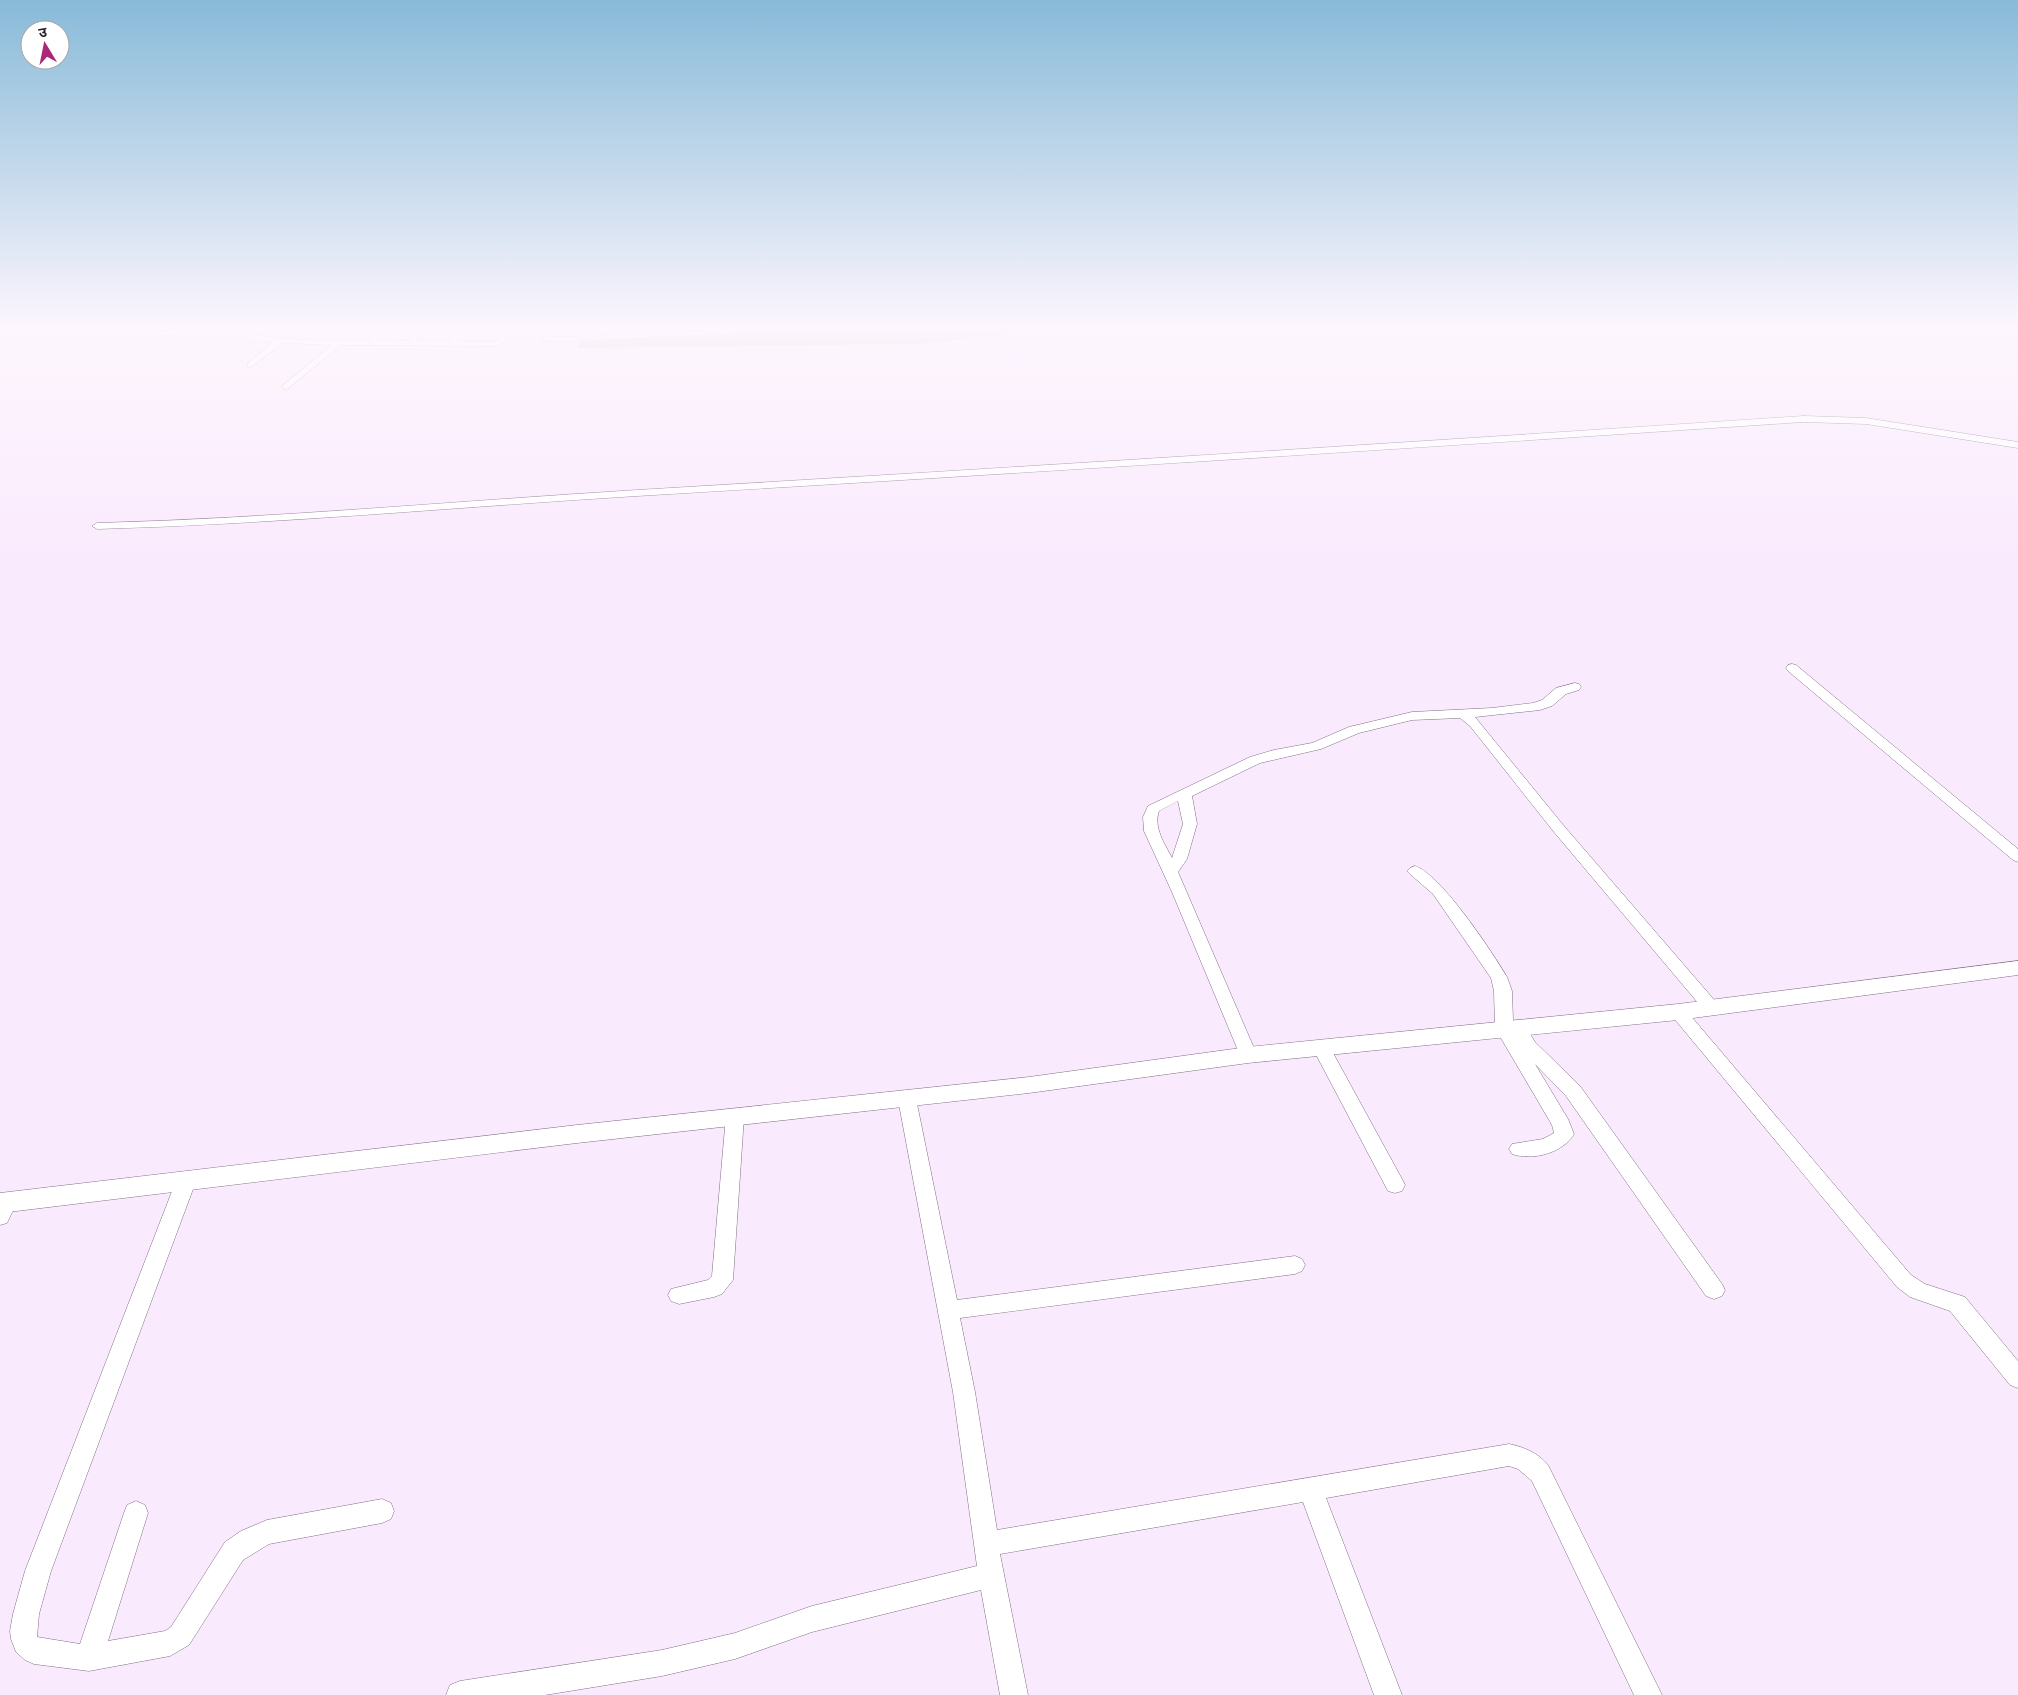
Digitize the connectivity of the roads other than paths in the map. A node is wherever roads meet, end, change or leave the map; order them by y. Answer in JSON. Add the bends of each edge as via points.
{"nodes":[{"id":1,"x":2018,"y":445,"type":"edge"},
{"id":2,"x":97,"y":526,"type":"dead end"},
{"id":3,"x":1792,"y":668,"type":"dead end"},
{"id":4,"x":1575,"y":687,"type":"dead end"},
{"id":5,"x":1464,"y":714,"type":"junction"},
{"id":6,"x":1184,"y":793,"type":"junction"},
{"id":7,"x":2018,"y":857,"type":"edge"},
{"id":8,"x":1415,"y":871,"type":"dead end"},
{"id":9,"x":1170,"y":872,"type":"junction"},
{"id":10,"x":2018,"y":968,"type":"edge"},
{"id":11,"x":1710,"y":1006,"type":"junction"},
{"id":12,"x":1678,"y":1012,"type":"junction"},
{"id":13,"x":1510,"y":1027,"type":"junction"},
{"id":14,"x":1321,"y":1047,"type":"junction"},
{"id":15,"x":1248,"y":1054,"type":"junction"},
{"id":16,"x":907,"y":1099,"type":"junction"},
{"id":17,"x":735,"y":1116,"type":"junction"},
{"id":18,"x":1519,"y":1150,"type":"dead end"},
{"id":19,"x":186,"y":1181,"type":"junction"},
{"id":20,"x":1395,"y":1185,"type":"dead end"},
{"id":21,"x":2,"y":1208,"type":"edge"},
{"id":22,"x":1295,"y":1265,"type":"dead end"},
{"id":23,"x":1714,"y":1290,"type":"dead end"},
{"id":24,"x":679,"y":1295,"type":"dead end"},
{"id":25,"x":948,"y":1310,"type":"junction"},
{"id":26,"x":2018,"y":1378,"type":"edge"},
{"id":27,"x":1310,"y":1489,"type":"junction"},
{"id":28,"x":382,"y":1511,"type":"dead end"},
{"id":29,"x":136,"y":1513,"type":"dead end"},
{"id":30,"x":988,"y":1544,"type":"junction"},
{"id":31,"x":991,"y":1575,"type":"junction"},
{"id":32,"x":89,"y":1658,"type":"junction"},
{"id":33,"x":460,"y":1695,"type":"edge"},
{"id":34,"x":1014,"y":1695,"type":"edge"},
{"id":35,"x":1388,"y":1695,"type":"edge"},
{"id":36,"x":1648,"y":1695,"type":"edge"}],
"edges":[{"from":1,"to":2,"type":"street","via":[[1888,424],[1812,419]]},
{"from":3,"to":7,"type":"street"},
{"from":4,"to":5,"type":"street","via":[[1561,691],[1541,705]]},
{"from":5,"to":6,"type":"street","via":[[1412,716],[1354,730],[1316,746],[1264,757]]},
{"from":5,"to":11,"type":"street","via":[[1475,723]]},
{"from":6,"to":9,"type":"street","via":[[1190,824],[1179,859]]},
{"from":6,"to":9,"type":"street","via":[[1160,804],[1150,817],[1151,831]]},
{"from":8,"to":13,"type":"street","via":[[1439,891],[1499,976]]},
{"from":9,"to":15,"type":"street"},
{"from":10,"to":11,"type":"street"},
{"from":11,"to":12,"type":"street"},
{"from":12,"to":13,"type":"street"},
{"from":12,"to":26,"type":"street","via":[[1904,1281],[1918,1292],[1957,1304]]},
{"from":13,"to":14,"type":"street","via":[[1430,1038]]},
{"from":13,"to":18,"type":"street","via":[[1564,1134],[1544,1147]]},
{"from":13,"to":23,"type":"street","via":[[1573,1091]]},
{"from":14,"to":15,"type":"street"},
{"from":14,"to":20,"type":"street"},
{"from":15,"to":16,"type":"street"},
{"from":16,"to":17,"type":"street"},
{"from":16,"to":25,"type":"street"},
{"from":17,"to":19,"type":"street"},
{"from":17,"to":24,"type":"street","via":[[722,1280],[714,1288]]},
{"from":19,"to":21,"type":"street"},
{"from":19,"to":32,"type":"street","via":[[38,1571],[24,1627],[24,1640],[34,1651]]},
{"from":22,"to":25,"type":"street"},
{"from":25,"to":30,"type":"street"},
{"from":27,"to":30,"type":"street"},
{"from":27,"to":35,"type":"street"},
{"from":27,"to":36,"type":"street","via":[[1509,1455],[1526,1459],[1540,1473]]},
{"from":28,"to":32,"type":"street","via":[[267,1532],[250,1540],[227,1559],[180,1636],[170,1643]]},
{"from":29,"to":32,"type":"street"},
{"from":30,"to":31,"type":"street"},
{"from":31,"to":33,"type":"street","via":[[812,1618],[735,1646],[671,1661]]},
{"from":31,"to":34,"type":"street"}]}
